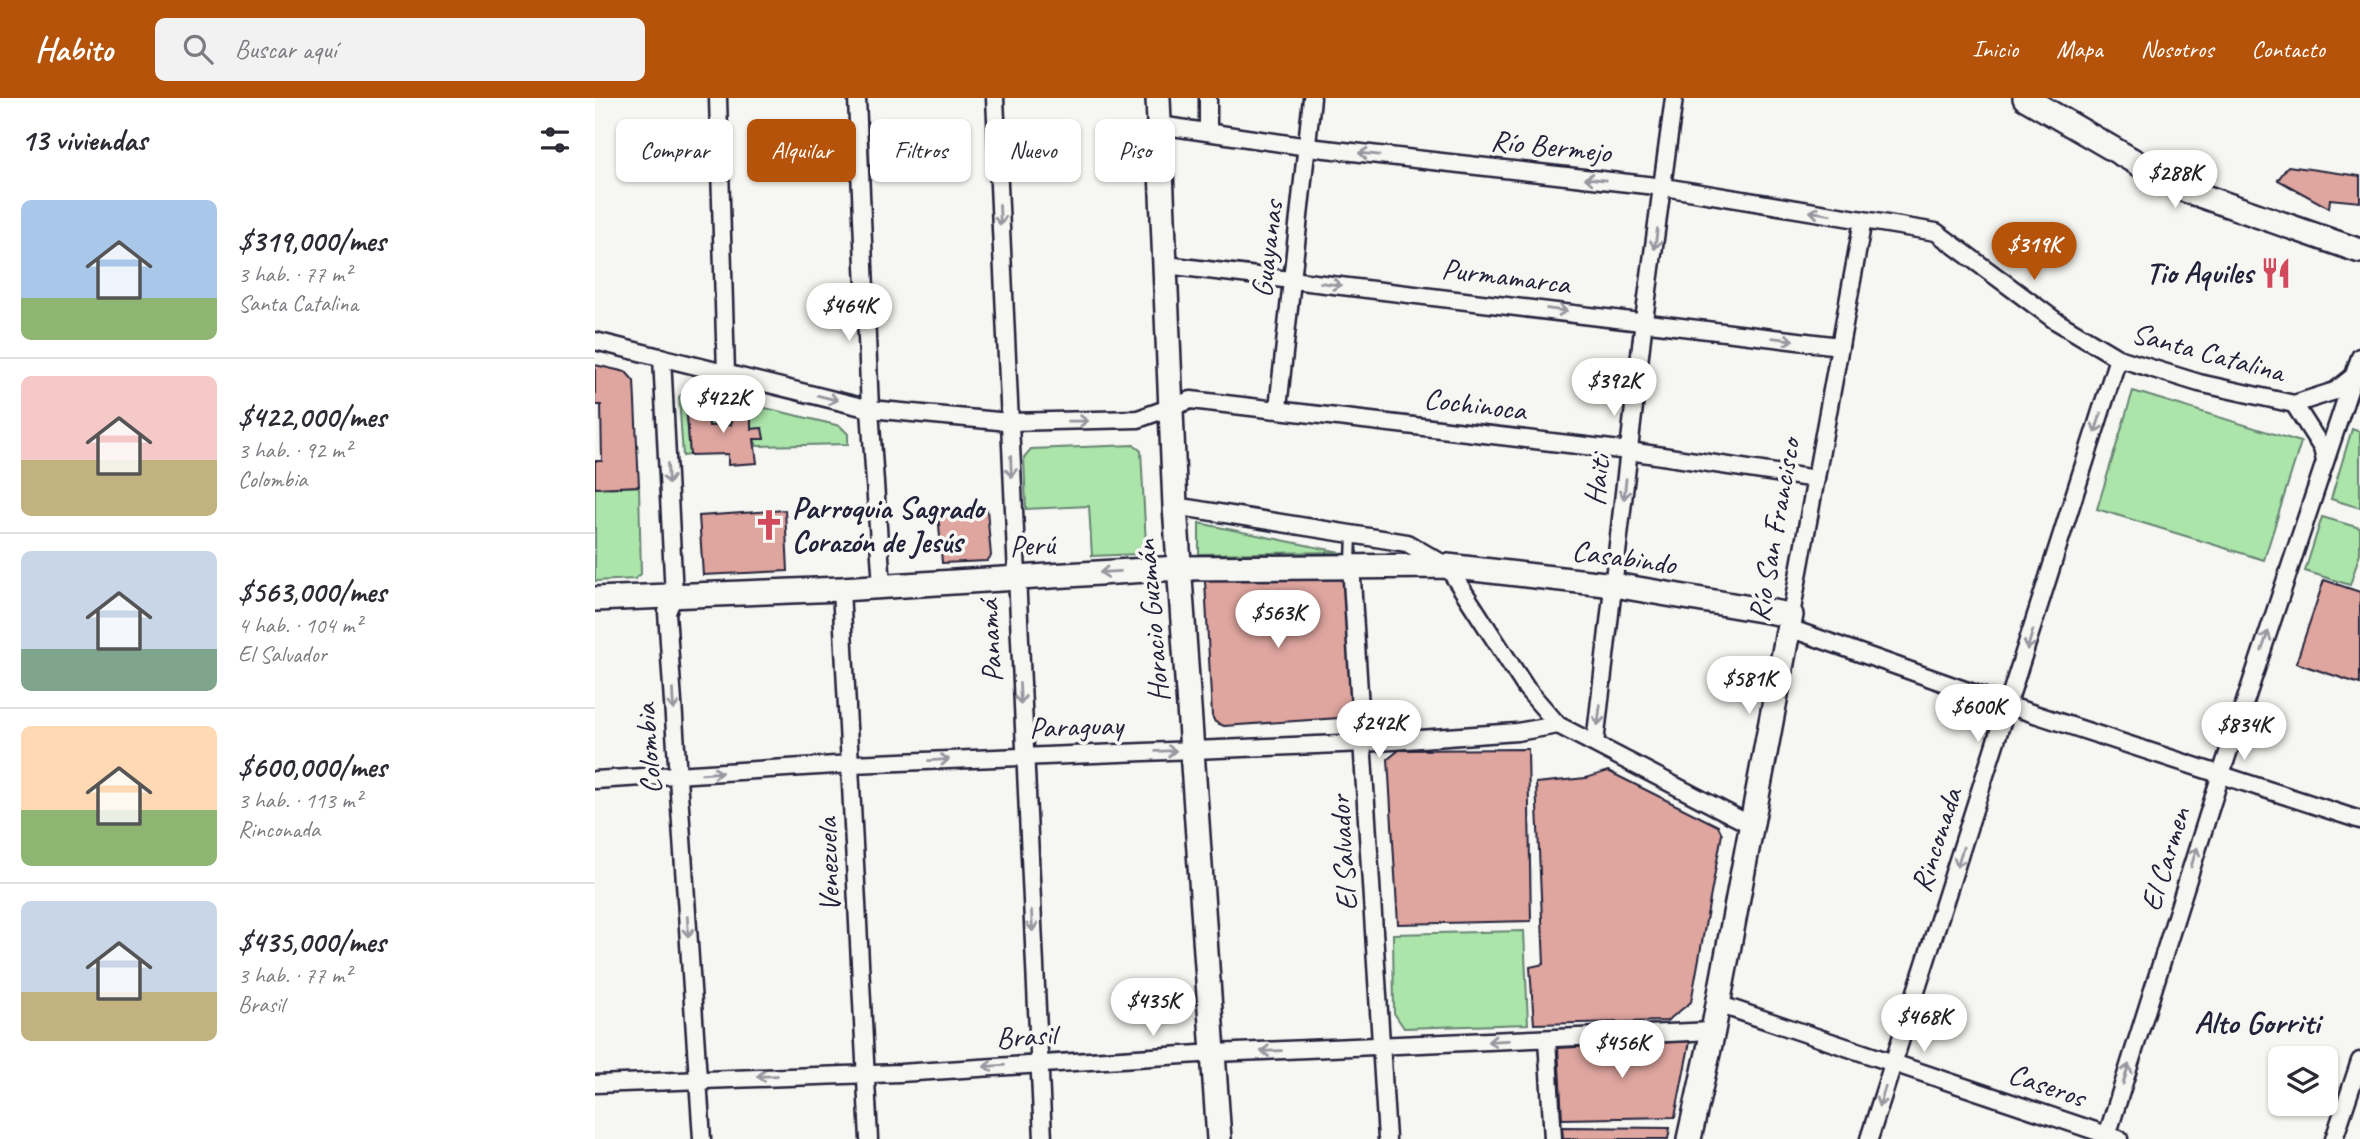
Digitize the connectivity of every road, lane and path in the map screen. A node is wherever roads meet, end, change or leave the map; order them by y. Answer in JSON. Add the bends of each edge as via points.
{"nodes":[{"id":1,"x":717,"y":98,"type":"edge"},
{"id":2,"x":857,"y":98,"type":"edge"},
{"id":3,"x":995,"y":98,"type":"edge"},
{"id":4,"x":1158,"y":98,"type":"edge"},
{"id":5,"x":1208,"y":98,"type":"edge"},
{"id":6,"x":1312,"y":98,"type":"edge"},
{"id":7,"x":1674,"y":98,"type":"edge"},
{"id":8,"x":2025,"y":98,"type":"edge"},
{"id":9,"x":1159,"y":119,"type":"edge"},
{"id":10,"x":1175,"y":127,"type":"edge"},
{"id":11,"x":1208,"y":132,"type":"junction"},
{"id":12,"x":1308,"y":147,"type":"junction"},
{"id":13,"x":1162,"y":182,"type":"edge"},
{"id":14,"x":1664,"y":187,"type":"junction"},
{"id":15,"x":1863,"y":220,"type":"junction"},
{"id":16,"x":1936,"y":232,"type":"joint"},
{"id":17,"x":2360,"y":251,"type":"edge"},
{"id":18,"x":1166,"y":265,"type":"junction"},
{"id":19,"x":1291,"y":279,"type":"junction"},
{"id":20,"x":1644,"y":320,"type":"junction"},
{"id":21,"x":595,"y":341,"type":"edge"},
{"id":22,"x":1840,"y":346,"type":"junction"},
{"id":23,"x":662,"y":357,"type":"junction"},
{"id":24,"x":2360,"y":357,"type":"edge"},
{"id":25,"x":2118,"y":358,"type":"junction"},
{"id":26,"x":726,"y":373,"type":"junction"},
{"id":27,"x":2355,"y":375,"type":"junction"},
{"id":28,"x":2294,"y":404,"type":"junction"},
{"id":29,"x":1169,"y":405,"type":"junction"},
{"id":30,"x":1278,"y":408,"type":"junction"},
{"id":31,"x":870,"y":409,"type":"junction"},
{"id":32,"x":1009,"y":422,"type":"junction"},
{"id":33,"x":1629,"y":450,"type":"junction"},
{"id":34,"x":2325,"y":461,"type":"junction"},
{"id":35,"x":1815,"y":479,"type":"junction"},
{"id":36,"x":1175,"y":506,"type":"junction"},
{"id":37,"x":1352,"y":534,"type":"junction"},
{"id":38,"x":1351,"y":564,"type":"junction"},
{"id":39,"x":1447,"y":566,"type":"junction"},
{"id":40,"x":1179,"y":568,"type":"junction"},
{"id":41,"x":1014,"y":578,"type":"junction"},
{"id":42,"x":1614,"y":585,"type":"junction"},
{"id":43,"x":882,"y":586,"type":"junction"},
{"id":44,"x":841,"y":589,"type":"junction"},
{"id":45,"x":674,"y":596,"type":"junction"},
{"id":46,"x":595,"y":599,"type":"edge"},
{"id":47,"x":1790,"y":622,"type":"junction"},
{"id":48,"x":2010,"y":706,"type":"junction"},
{"id":49,"x":1558,"y":725,"type":"junction"},
{"id":50,"x":1364,"y":743,"type":"junction"},
{"id":51,"x":1595,"y":743,"type":"junction"},
{"id":52,"x":1194,"y":750,"type":"junction"},
{"id":53,"x":1024,"y":756,"type":"junction"},
{"id":54,"x":852,"y":764,"type":"junction"},
{"id":55,"x":2221,"y":774,"type":"junction"},
{"id":56,"x":677,"y":775,"type":"junction"},
{"id":57,"x":595,"y":780,"type":"edge"},
{"id":58,"x":2360,"y":820,"type":"edge"},
{"id":59,"x":1749,"y":824,"type":"junction"},
{"id":60,"x":1718,"y":1004,"type":"junction"},
{"id":61,"x":1713,"y":1031,"type":"junction"},
{"id":62,"x":1547,"y":1038,"type":"junction"},
{"id":63,"x":1383,"y":1046,"type":"junction"},
{"id":64,"x":1215,"y":1053,"type":"junction"},
{"id":65,"x":2360,"y":1061,"type":"edge"},
{"id":66,"x":1039,"y":1063,"type":"junction"},
{"id":67,"x":1893,"y":1063,"type":"junction"},
{"id":68,"x":865,"y":1072,"type":"junction"},
{"id":69,"x":699,"y":1079,"type":"junction"},
{"id":70,"x":595,"y":1084,"type":"edge"},
{"id":71,"x":2111,"y":1138,"type":"edge"},
{"id":72,"x":702,"y":1139,"type":"edge"},
{"id":73,"x":869,"y":1139,"type":"edge"},
{"id":74,"x":1043,"y":1139,"type":"edge"},
{"id":75,"x":1219,"y":1139,"type":"edge"},
{"id":76,"x":1387,"y":1139,"type":"edge"},
{"id":77,"x":1553,"y":1139,"type":"edge"},
{"id":78,"x":1689,"y":1139,"type":"edge"},
{"id":79,"x":1869,"y":1139,"type":"edge"},
{"id":80,"x":2335,"y":1139,"type":"edge"}],
"edges":[{"from":1,"to":26,"type":"street"},
{"from":2,"to":31,"type":"street"},
{"from":3,"to":32,"type":"street","name":"Panamá","one_way":true},
{"from":4,"to":9,"type":"main road","name":"Horacio Guzmán"},
{"from":5,"to":11,"type":"street"},
{"from":6,"to":12,"type":"street","name":"Guayanas"},
{"from":7,"to":14,"type":"street","name":"Haiti"},
{"from":8,"to":17,"type":"main road","via":[[2182,189]]},
{"from":10,"to":11,"type":"street","name":"Río Bermejo"},
{"from":11,"to":12,"type":"street","name":"Río Bermejo"},
{"from":14,"to":12,"type":"street","name":"Río Bermejo","one_way":true},
{"from":12,"to":19,"type":"street","name":"Guayanas"},
{"from":13,"to":18,"type":"main road","name":"Horacio Guzmán"},
{"from":15,"to":14,"type":"street","name":"Río Bermejo","one_way":true},
{"from":14,"to":20,"type":"street","name":"Haiti","one_way":true},
{"from":15,"to":16,"type":"street","name":"Río Bermejo"},
{"from":15,"to":22,"type":"street","name":"Río San Francisco"},
{"from":16,"to":25,"type":"street","name":"Santa Catalina","via":[[2056,321]]},
{"from":18,"to":19,"type":"street","name":"Purmamarca"},
{"from":18,"to":29,"type":"main road","name":"Horacio Guzmán"},
{"from":19,"to":20,"type":"street","name":"Purmamarca","one_way":true},
{"from":19,"to":30,"type":"street","name":"Guayanas"},
{"from":20,"to":22,"type":"street","name":"Purmamarca","one_way":true},
{"from":20,"to":33,"type":"street","name":"Haiti"},
{"from":21,"to":23,"type":"street","name":"Cochinoca"},
{"from":22,"to":35,"type":"street","name":"Río San Francisco"},
{"from":23,"to":26,"type":"street","name":"Cochinoca"},
{"from":23,"to":45,"type":"street","name":"Colombia","one_way":true},
{"from":24,"to":27,"type":"street","name":"El Carmen"},
{"from":25,"to":28,"type":"street","name":"Santa Catalina","via":[[2199,383]]},
{"from":25,"to":48,"type":"street","name":"Rinconada","one_way":true},
{"from":26,"to":31,"type":"street","name":"Cochinoca","one_way":true},
{"from":27,"to":28,"type":"street","name":"Santa Catalina","via":[[2335,391]]},
{"from":27,"to":34,"type":"street","name":"El Carmen"},
{"from":28,"to":34,"type":"street","name":"Santa Catalina","via":[[2322,448]]},
{"from":29,"to":30,"type":"street","name":"Cochinoca","via":[[1191,400]]},
{"from":32,"to":29,"type":"street","name":"Cochinoca","one_way":true,"via":[[1138,419]]},
{"from":29,"to":36,"type":"main road","name":"Horacio Guzmán"},
{"from":30,"to":33,"type":"street","name":"Cochinoca"},
{"from":31,"to":32,"type":"street","name":"Cochinoca"},
{"from":31,"to":43,"type":"street"},
{"from":32,"to":41,"type":"street","name":"Panamá","one_way":true},
{"from":33,"to":35,"type":"street","name":"Cochinoca"},
{"from":33,"to":42,"type":"street","name":"Haiti","one_way":true},
{"from":55,"to":34,"type":"street","name":"El Carmen","one_way":true},
{"from":35,"to":47,"type":"street","name":"Río San Francisco"},
{"from":36,"to":37,"type":"street","name":"Casabindo"},
{"from":36,"to":40,"type":"main road","name":"Horacio Guzmán"},
{"from":37,"to":38,"type":"lane"},
{"from":37,"to":39,"type":"street","name":"Casabindo","via":[[1407,543]]},
{"from":38,"to":39,"type":"main road","name":"Casabindo"},
{"from":38,"to":40,"type":"main road","name":"Casabindo"},
{"from":38,"to":50,"type":"street","name":"El Salvador"},
{"from":39,"to":42,"type":"main road","name":"Casabindo"},
{"from":39,"to":49,"type":"street","via":[[1526,688]]},
{"from":40,"to":41,"type":"main road","name":"Perú","one_way":true},
{"from":40,"to":52,"type":"main road","name":"Horacio Guzmán"},
{"from":41,"to":43,"type":"main road","name":"Perú"},
{"from":41,"to":53,"type":"street","name":"Panamá","one_way":true},
{"from":42,"to":47,"type":"main road","name":"Casabindo"},
{"from":42,"to":51,"type":"street","name":"Haiti","one_way":true},
{"from":43,"to":44,"type":"main road","name":"Perú"},
{"from":44,"to":45,"type":"main road","name":"Perú"},
{"from":44,"to":54,"type":"street","name":"Venezuela"},
{"from":45,"to":46,"type":"main road","name":"Perú"},
{"from":45,"to":56,"type":"street","name":"Colombia","one_way":true,"via":[[667,612]]},
{"from":47,"to":48,"type":"street"},
{"from":47,"to":59,"type":"main road","name":"Río San Francisco"},
{"from":48,"to":55,"type":"street"},
{"from":48,"to":67,"type":"street","name":"Rinconada","one_way":true},
{"from":49,"to":50,"type":"street","name":"Paraguay"},
{"from":49,"to":51,"type":"street"},
{"from":50,"to":52,"type":"street","name":"Paraguay"},
{"from":50,"to":63,"type":"street","name":"El Salvador"},
{"from":51,"to":59,"type":"street"},
{"from":53,"to":52,"type":"street","name":"Paraguay","one_way":true},
{"from":52,"to":64,"type":"main road","name":"Horacio Guzmán"},
{"from":54,"to":53,"type":"street","name":"Paraguay","one_way":true},
{"from":53,"to":66,"type":"street","name":"Panamá","one_way":true},
{"from":56,"to":54,"type":"street","name":"Paraguay","one_way":true},
{"from":54,"to":68,"type":"street","name":"Venezuela"},
{"from":55,"to":58,"type":"street"},
{"from":71,"to":55,"type":"street","name":"El Carmen","one_way":true},
{"from":56,"to":57,"type":"street","name":"Paraguay"},
{"from":56,"to":69,"type":"street","name":"Colombia","one_way":true},
{"from":59,"to":60,"type":"main road","name":"Río San Francisco"},
{"from":60,"to":61,"type":"main road","name":"Río San Francisco"},
{"from":60,"to":67,"type":"street","name":"Caseros"},
{"from":61,"to":62,"type":"street","name":"Brasil"},
{"from":61,"to":78,"type":"main road","name":"Río San Francisco"},
{"from":62,"to":63,"type":"street","name":"Brasil","one_way":true},
{"from":62,"to":77,"type":"street"},
{"from":63,"to":64,"type":"street","name":"Brasil","one_way":true},
{"from":63,"to":76,"type":"street","name":"El Salvador"},
{"from":64,"to":66,"type":"street","name":"Brasil"},
{"from":64,"to":75,"type":"main road","name":"Horacio Guzmán"},
{"from":65,"to":80,"type":"street"},
{"from":66,"to":68,"type":"street","name":"Brasil","one_way":true},
{"from":66,"to":74,"type":"street","name":"Panamá"},
{"from":67,"to":71,"type":"street","name":"Caseros"},
{"from":67,"to":79,"type":"street","name":"Rinconada","one_way":true},
{"from":68,"to":69,"type":"street","name":"Brasil","one_way":true},
{"from":68,"to":73,"type":"street","name":"Venezuela"},
{"from":69,"to":70,"type":"street","name":"Brasil"},
{"from":69,"to":72,"type":"street","name":"Colombia"}]}
